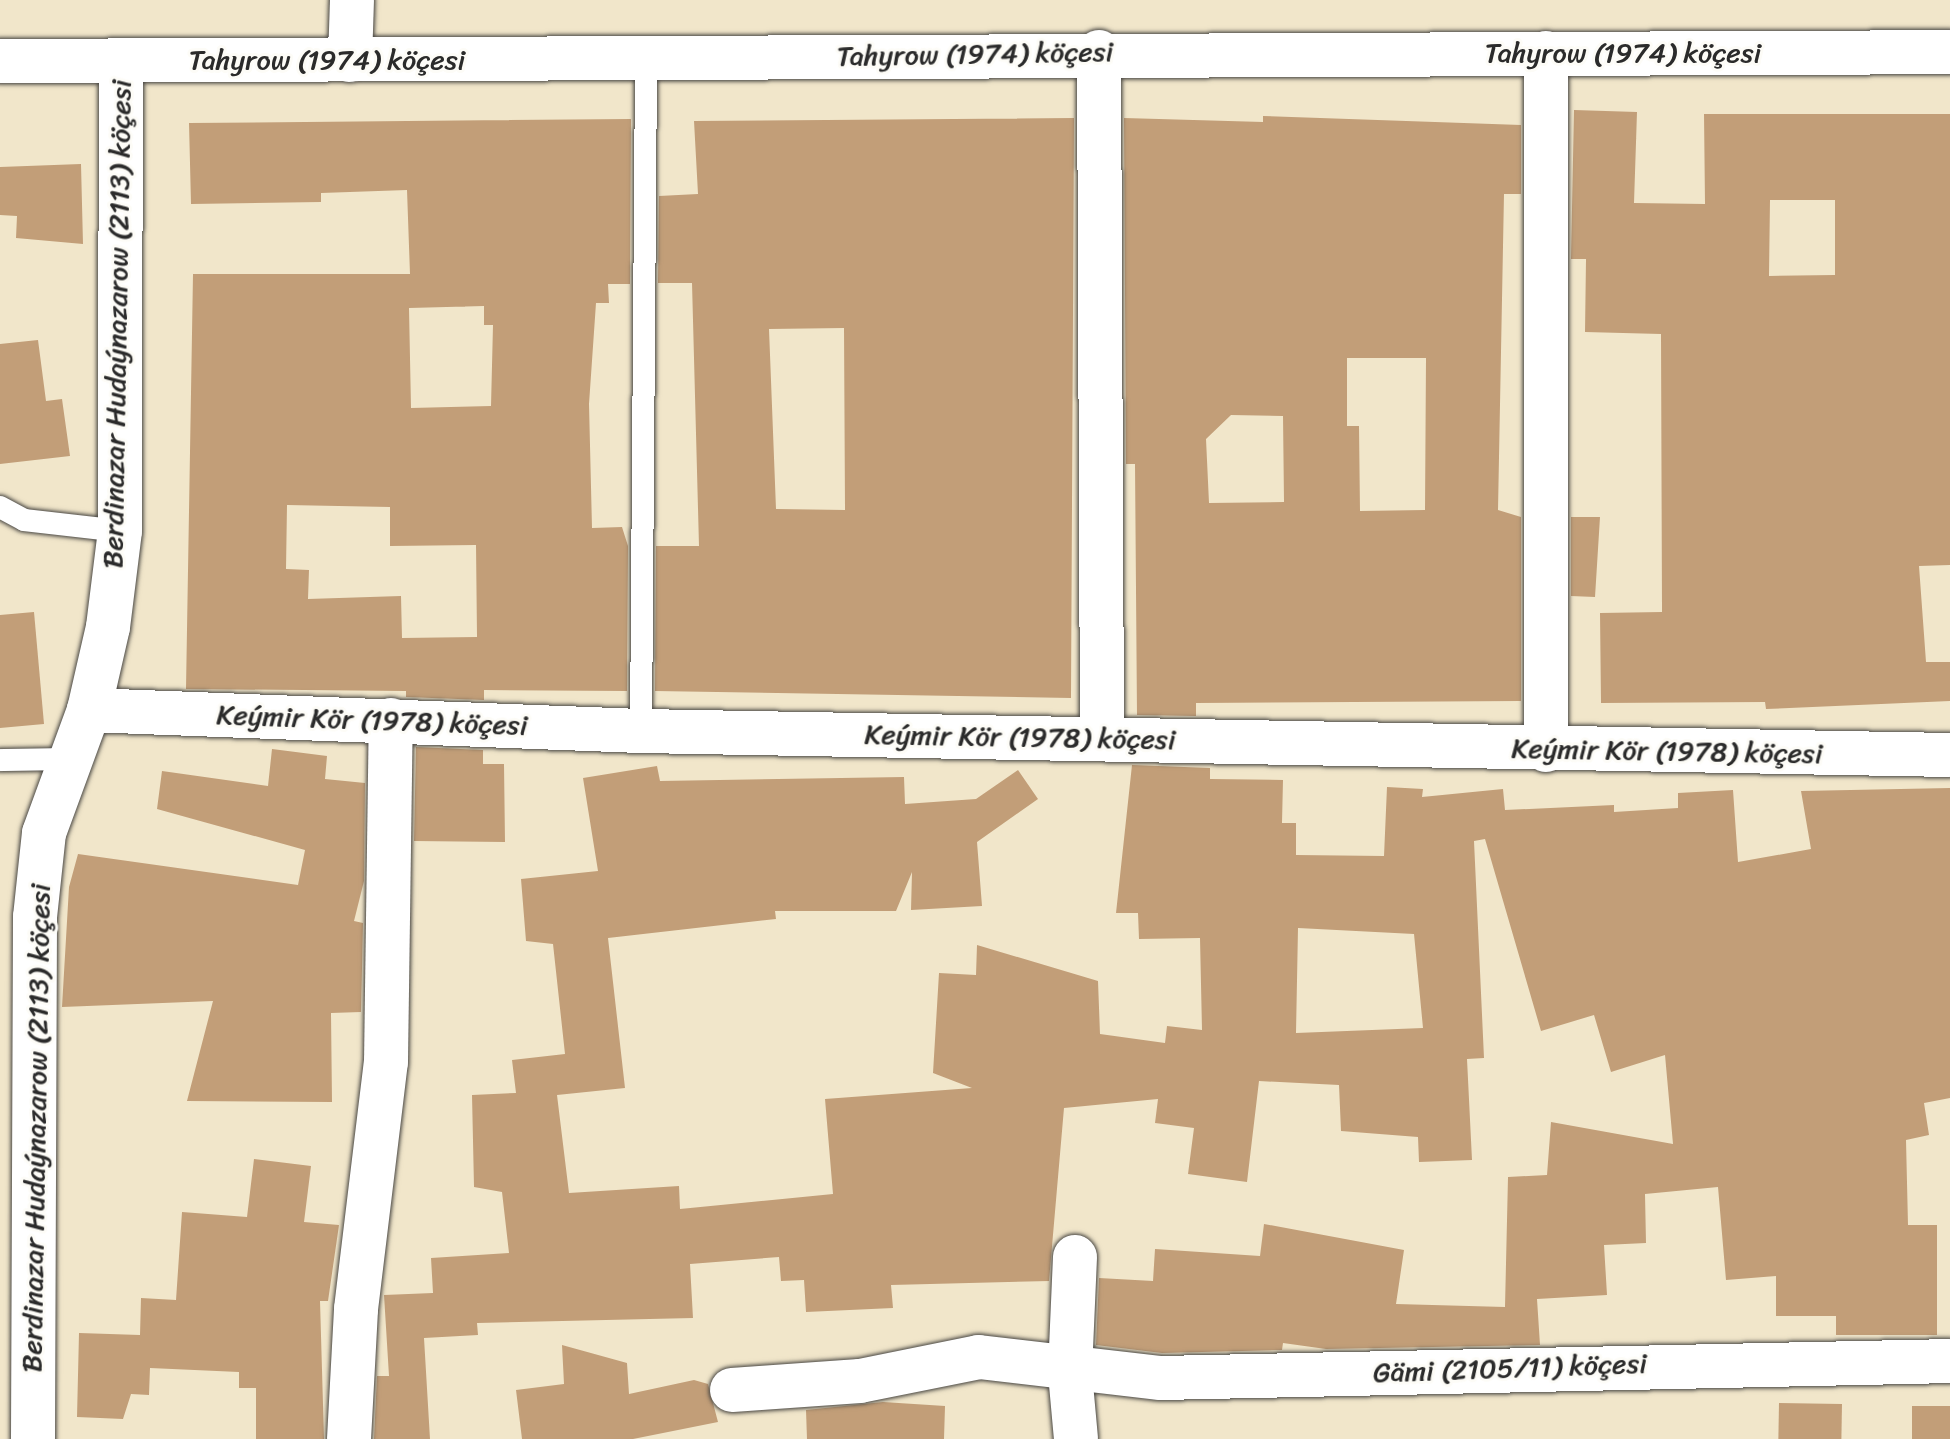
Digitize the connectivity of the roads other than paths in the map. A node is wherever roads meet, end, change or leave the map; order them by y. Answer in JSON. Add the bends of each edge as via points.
{"nodes":[{"id":1,"x":352,"y":0,"type":"edge"},
{"id":2,"x":1099,"y":52,"type":"junction"},
{"id":3,"x":1950,"y":52,"type":"edge"},
{"id":4,"x":1546,"y":53,"type":"junction"},
{"id":5,"x":646,"y":58,"type":"junction"},
{"id":6,"x":350,"y":60,"type":"junction"},
{"id":7,"x":0,"y":61,"type":"edge"},
{"id":8,"x":121,"y":61,"type":"junction"},
{"id":9,"x":0,"y":507,"type":"edge"},
{"id":10,"x":120,"y":531,"type":"junction"},
{"id":11,"x":89,"y":710,"type":"junction"},
{"id":12,"x":391,"y":720,"type":"junction"},
{"id":13,"x":641,"y":731,"type":"junction"},
{"id":14,"x":1102,"y":737,"type":"junction"},
{"id":15,"x":1546,"y":750,"type":"junction"},
{"id":16,"x":1950,"y":755,"type":"edge"},
{"id":17,"x":72,"y":759,"type":"junction"},
{"id":18,"x":0,"y":760,"type":"edge"},
{"id":19,"x":1075,"y":1257,"type":"dead end"},
{"id":20,"x":1950,"y":1361,"type":"edge"},
{"id":21,"x":1070,"y":1373,"type":"junction"},
{"id":22,"x":732,"y":1390,"type":"dead end"},
{"id":23,"x":33,"y":1439,"type":"edge"},
{"id":24,"x":349,"y":1439,"type":"edge"},
{"id":25,"x":1076,"y":1439,"type":"edge"}],
"edges":[{"from":1,"to":6,"type":"street"},
{"from":2,"to":4,"type":"street","name":"Tahyrow (1974) köçesi"},
{"from":2,"to":5,"type":"street","name":"Tahyrow (1974) köçesi"},
{"from":2,"to":14,"type":"street"},
{"from":3,"to":4,"type":"street","name":"Tahyrow (1974) köçesi"},
{"from":4,"to":15,"type":"street"},
{"from":5,"to":6,"type":"street","name":"Tahyrow (1974) köçesi"},
{"from":5,"to":13,"type":"lane"},
{"from":6,"to":8,"type":"street","name":"Tahyrow (1974) köçesi"},
{"from":7,"to":8,"type":"street","name":"Tahyrow (1974) köçesi"},
{"from":8,"to":10,"type":"street","name":"Berdinazar Hudaýnazarow (2113) köçesi"},
{"from":9,"to":10,"type":"lane","via":[[24,520]]},
{"from":10,"to":11,"type":"street","name":"Berdinazar Hudaýnazarow (2113) köçesi"},
{"from":11,"to":12,"type":"street","name":"Keýmir Kör (1978) köçesi"},
{"from":11,"to":17,"type":"street","name":"Berdinazar Hudaýnazarow (2113) köçesi"},
{"from":12,"to":13,"type":"street","name":"Keýmir Kör (1978) köçesi"},
{"from":12,"to":24,"type":"street","via":[[386,1062],[356,1309]]},
{"from":13,"to":14,"type":"street","name":"Keýmir Kör (1978) köçesi"},
{"from":14,"to":15,"type":"street","name":"Keýmir Kör (1978) köçesi"},
{"from":15,"to":16,"type":"street","name":"Keýmir Kör (1978) köçesi"},
{"from":17,"to":18,"type":"lane"},
{"from":17,"to":23,"type":"street","name":"Berdinazar Hudaýnazarow (2113) köçesi","via":[[44,833],[35,917]]},
{"from":19,"to":21,"type":"street"},
{"from":20,"to":21,"type":"street","name":"Gämi (2105/11) köçesi","via":[[1161,1378]]},
{"from":21,"to":22,"type":"street","name":"Gämi (2105/11) köçesi","via":[[979,1357],[860,1381]]},
{"from":21,"to":25,"type":"street"}]}
